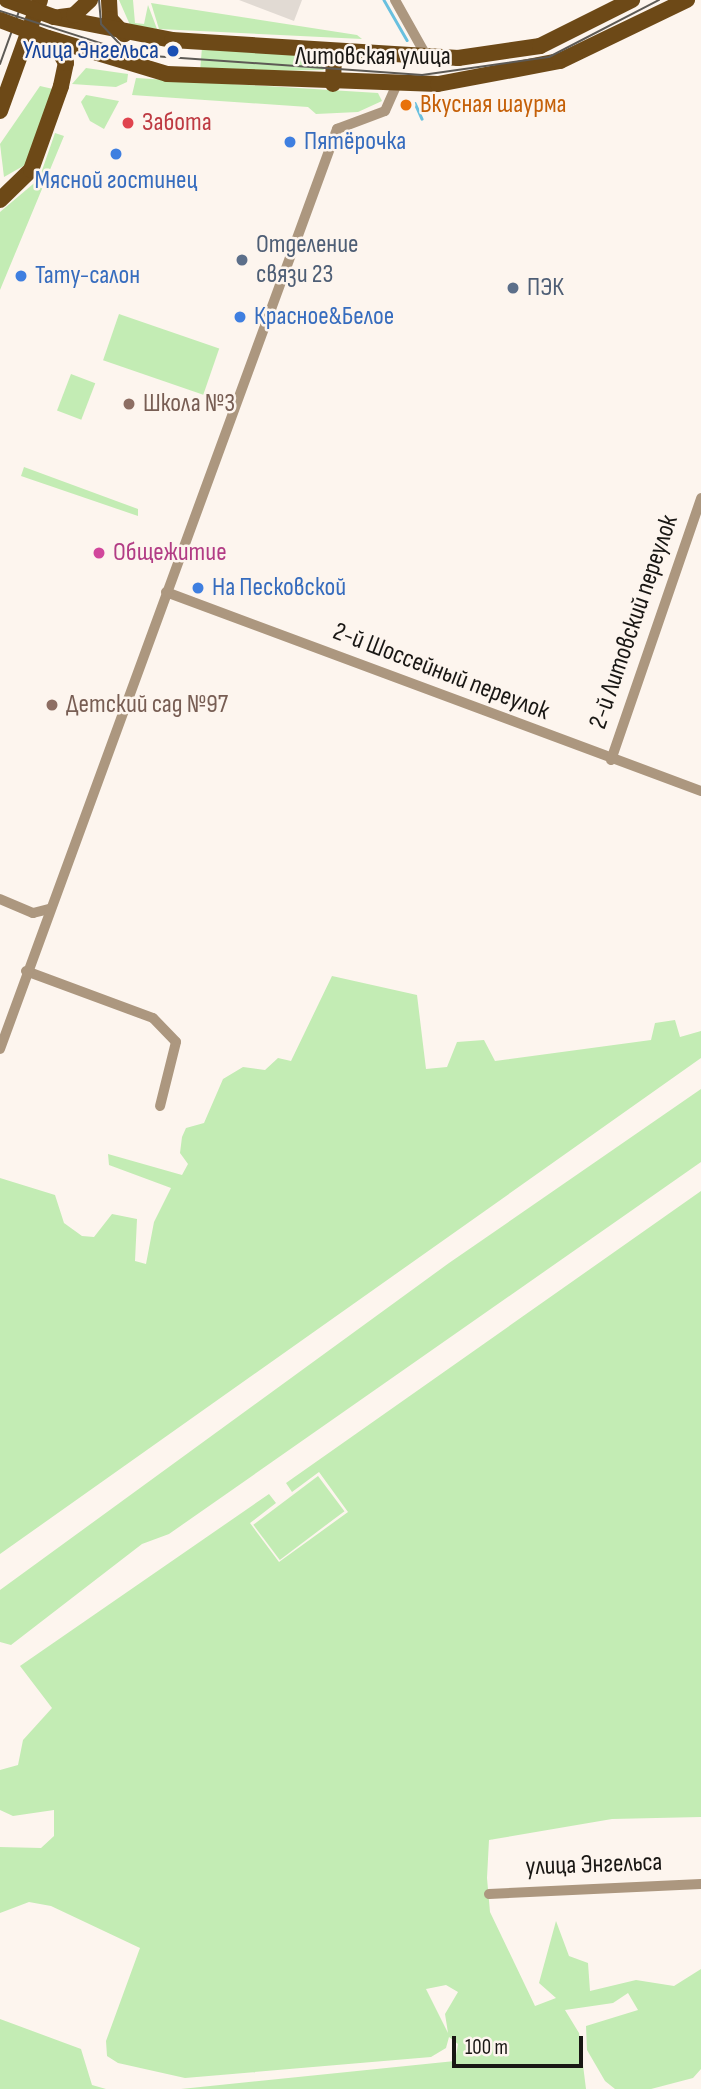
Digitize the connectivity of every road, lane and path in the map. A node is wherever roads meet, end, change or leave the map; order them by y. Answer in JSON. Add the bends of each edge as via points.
{"nodes":[{"id":1,"x":5,"y":0,"type":"edge"},
{"id":2,"x":40,"y":0,"type":"edge"},
{"id":3,"x":90,"y":0,"type":"edge"},
{"id":4,"x":109,"y":0,"type":"edge"},
{"id":5,"x":395,"y":0,"type":"edge"},
{"id":6,"x":632,"y":0,"type":"edge"},
{"id":7,"x":687,"y":0,"type":"edge"},
{"id":8,"x":0,"y":8,"type":"edge"},
{"id":9,"x":54,"y":17,"type":"junction"},
{"id":10,"x":0,"y":20,"type":"edge"},
{"id":11,"x":126,"y":35,"type":"junction"},
{"id":12,"x":48,"y":38,"type":"junction"},
{"id":13,"x":334,"y":52,"type":"junction"},
{"id":14,"x":427,"y":57,"type":"junction"},
{"id":15,"x":108,"y":60,"type":"junction"},
{"id":16,"x":63,"y":81,"type":"junction"},
{"id":17,"x":333,"y":84,"type":"junction"},
{"id":18,"x":396,"y":86,"type":"junction"},
{"id":19,"x":0,"y":111,"type":"edge"},
{"id":20,"x":25,"y":178,"type":"junction"},
{"id":21,"x":0,"y":182,"type":"edge"},
{"id":22,"x":0,"y":200,"type":"edge"},
{"id":23,"x":701,"y":498,"type":"edge"},
{"id":24,"x":166,"y":592,"type":"junction"},
{"id":25,"x":611,"y":760,"type":"junction"},
{"id":26,"x":701,"y":791,"type":"edge"},
{"id":27,"x":0,"y":899,"type":"edge"},
{"id":28,"x":49,"y":909,"type":"junction"},
{"id":29,"x":26,"y":971,"type":"junction"},
{"id":30,"x":0,"y":1049,"type":"edge"},
{"id":31,"x":160,"y":1106,"type":"dead end"},
{"id":32,"x":701,"y":1884,"type":"edge"},
{"id":33,"x":489,"y":1894,"type":"dead end"}],
"edges":[{"from":1,"to":8,"type":"main road"},
{"from":1,"to":9,"type":"main road","name":"Литовская улица","bridge":true},
{"from":2,"to":19,"type":"main road"},
{"from":3,"to":9,"type":"main road","via":[[74,15]]},
{"from":4,"to":11,"type":"main road","via":[[110,19]]},
{"from":5,"to":14,"type":"street"},
{"from":6,"to":14,"type":"main road","name":"Литовская улица","via":[[540,46]]},
{"from":7,"to":18,"type":"main road","name":"Литовская улица","via":[[560,61],[494,77]]},
{"from":9,"to":11,"type":"main road","name":"Литовская улица"},
{"from":10,"to":12,"type":"main road","name":"Литовская улица","bridge":true},
{"from":11,"to":13,"type":"main road","name":"Литовская улица"},
{"from":12,"to":15,"type":"main road","name":"Литовская улица"},
{"from":12,"to":16,"type":"main road","via":[[62,51]]},
{"from":13,"to":14,"type":"main road","name":"Литовская улица"},
{"from":13,"to":17,"type":"main road"},
{"from":15,"to":16,"type":"main road","via":[[85,62]]},
{"from":15,"to":17,"type":"main road","name":"Литовская улица","via":[[167,74]]},
{"from":16,"to":20,"type":"main road"},
{"from":17,"to":18,"type":"main road","name":"Литовская улица"},
{"from":18,"to":24,"type":"street","via":[[385,111],[337,129]]},
{"from":20,"to":21,"type":"main road"},
{"from":20,"to":22,"type":"main road"},
{"from":23,"to":25,"type":"street","name":"2-й Литовский переулок"},
{"from":24,"to":25,"type":"street","name":"2-й Шоссейный переулок"},
{"from":24,"to":28,"type":"street"},
{"from":25,"to":26,"type":"street","name":"2-й Шоссейный переулок"},
{"from":27,"to":28,"type":"street","via":[[33,913]]},
{"from":28,"to":29,"type":"street"},
{"from":29,"to":30,"type":"street"},
{"from":29,"to":31,"type":"street","via":[[160,1026],[179,1050]]},
{"from":32,"to":33,"type":"street","name":"улица Энгельса"}]}
